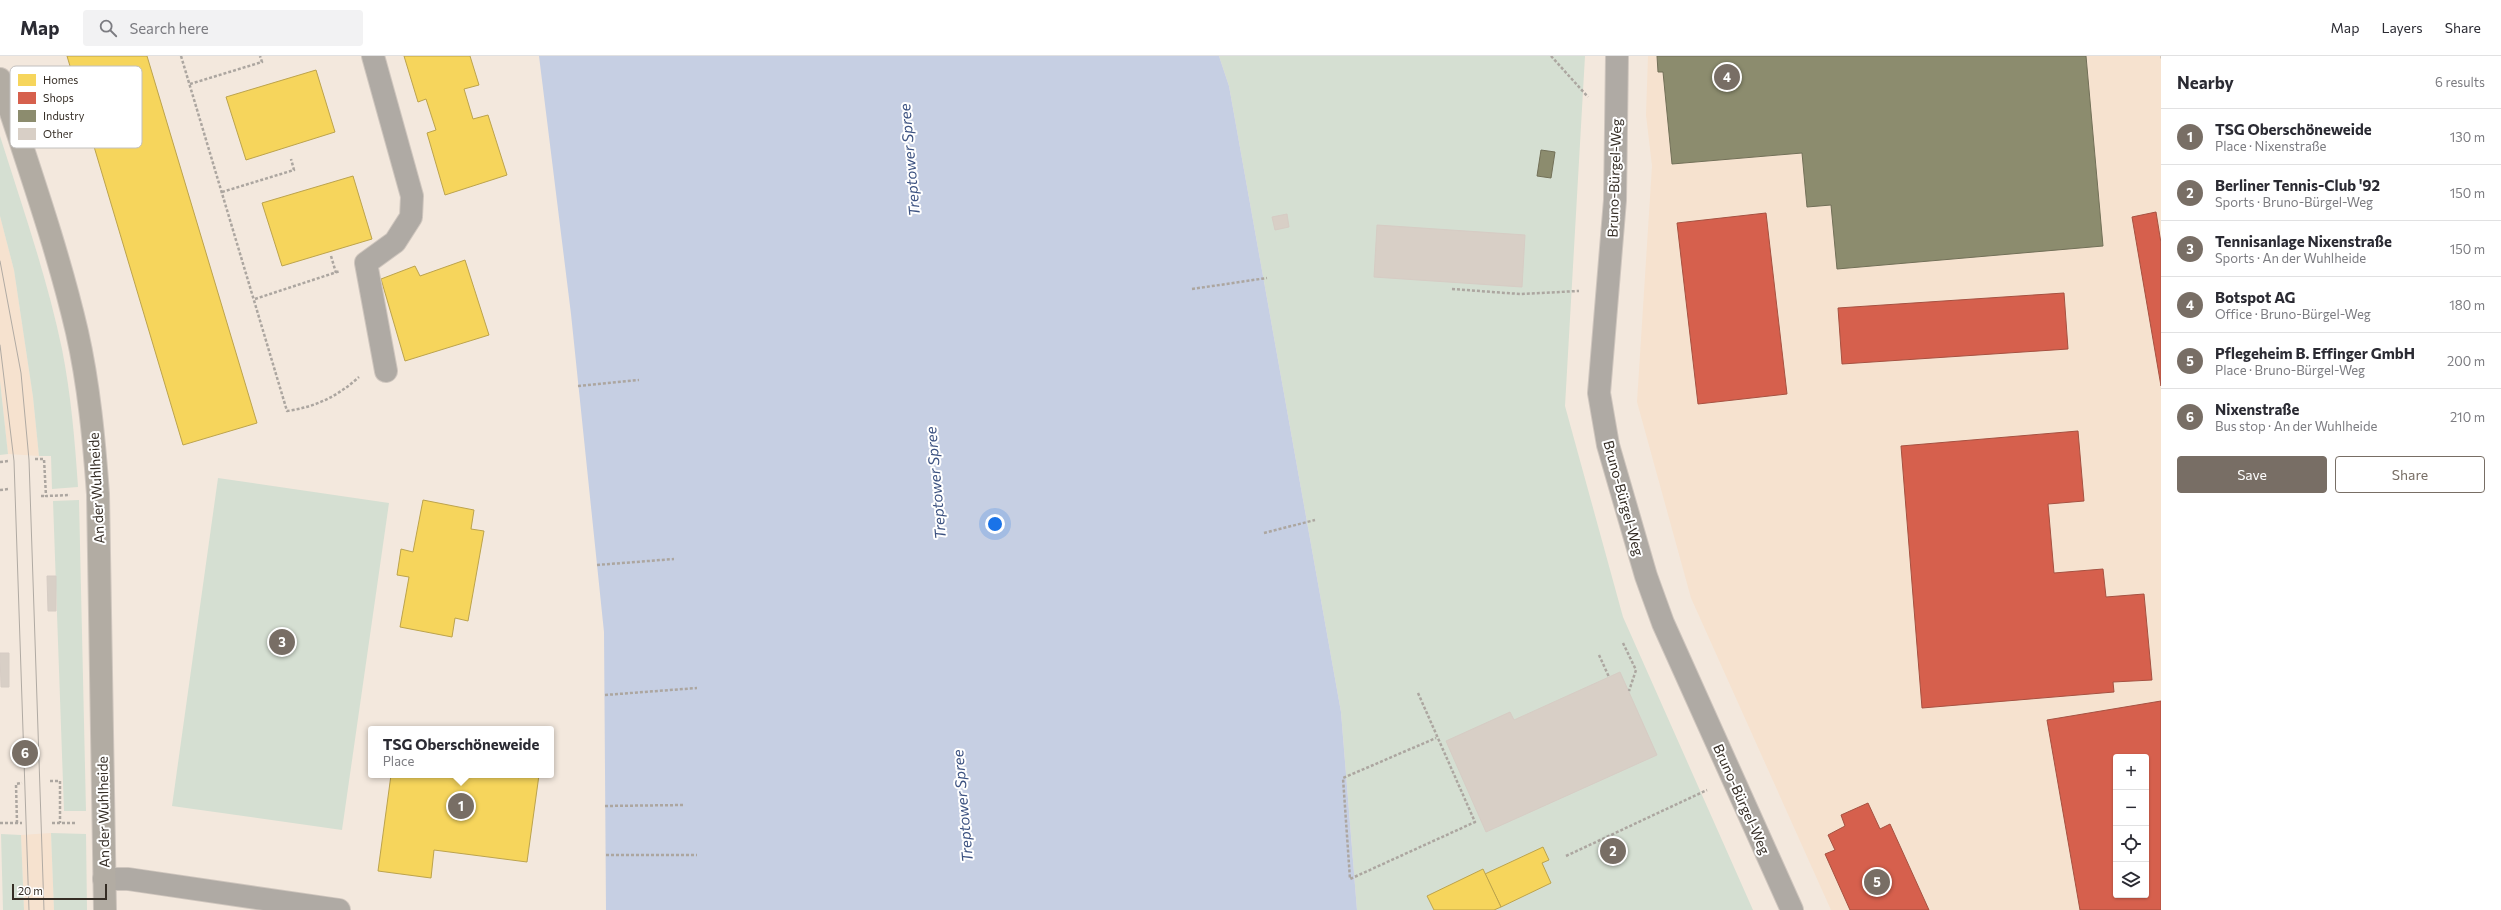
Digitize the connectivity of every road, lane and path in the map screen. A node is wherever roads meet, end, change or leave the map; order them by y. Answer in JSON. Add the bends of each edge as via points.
{"nodes":[{"id":1,"x":181,"y":56,"type":"edge"},
{"id":2,"x":260,"y":56,"type":"edge"},
{"id":3,"x":373,"y":56,"type":"edge"},
{"id":4,"x":1551,"y":56,"type":"edge"},
{"id":5,"x":1617,"y":56,"type":"edge"},
{"id":6,"x":0,"y":80,"type":"edge"},
{"id":7,"x":190,"y":84,"type":"junction"},
{"id":8,"x":10,"y":111,"type":"edge"},
{"id":9,"x":1616,"y":128,"type":"junction"},
{"id":10,"x":22,"y":148,"type":"edge"},
{"id":11,"x":291,"y":159,"type":"dead end"},
{"id":12,"x":222,"y":192,"type":"junction"},
{"id":13,"x":332,"y":256,"type":"dead end"},
{"id":14,"x":366,"y":263,"type":"junction"},
{"id":15,"x":336,"y":273,"type":"junction"},
{"id":16,"x":1267,"y":278,"type":"dead end"},
{"id":17,"x":1192,"y":289,"type":"dead end"},
{"id":18,"x":1452,"y":289,"type":"dead end"},
{"id":19,"x":1607,"y":294,"type":"junction"},
{"id":20,"x":255,"y":299,"type":"junction"},
{"id":21,"x":383,"y":361,"type":"joint"},
{"id":22,"x":639,"y":380,"type":"dead end"},
{"id":23,"x":578,"y":386,"type":"dead end"},
{"id":24,"x":35,"y":459,"type":"dead end"},
{"id":25,"x":9,"y":461,"type":"dead end"},
{"id":26,"x":0,"y":462,"type":"edge"},
{"id":27,"x":9,"y":489,"type":"dead end"},
{"id":28,"x":0,"y":490,"type":"edge"},
{"id":29,"x":70,"y":495,"type":"dead end"},
{"id":30,"x":41,"y":496,"type":"dead end"},
{"id":31,"x":46,"y":496,"type":"junction"},
{"id":32,"x":1315,"y":520,"type":"dead end"},
{"id":33,"x":1264,"y":533,"type":"dead end"},
{"id":34,"x":674,"y":559,"type":"dead end"},
{"id":35,"x":597,"y":565,"type":"dead end"},
{"id":36,"x":1623,"y":643,"type":"dead end"},
{"id":37,"x":1598,"y":655,"type":"dead end"},
{"id":38,"x":1609,"y":677,"type":"dead end"},
{"id":39,"x":697,"y":688,"type":"dead end"},
{"id":40,"x":1629,"y":691,"type":"dead end"},
{"id":41,"x":1418,"y":693,"type":"dead end"},
{"id":42,"x":605,"y":695,"type":"dead end"},
{"id":43,"x":1436,"y":738,"type":"junction"},
{"id":44,"x":1732,"y":777,"type":"junction"},
{"id":45,"x":50,"y":781,"type":"dead end"},
{"id":46,"x":22,"y":783,"type":"dead end"},
{"id":47,"x":684,"y":805,"type":"dead end"},
{"id":48,"x":605,"y":806,"type":"dead end"},
{"id":49,"x":0,"y":823,"type":"edge"},
{"id":50,"x":17,"y":823,"type":"junction"},
{"id":51,"x":22,"y":823,"type":"dead end"},
{"id":52,"x":52,"y":823,"type":"dead end"},
{"id":53,"x":60,"y":823,"type":"junction"},
{"id":54,"x":84,"y":823,"type":"dead end"},
{"id":55,"x":606,"y":855,"type":"dead end"},
{"id":56,"x":697,"y":855,"type":"dead end"},
{"id":57,"x":1566,"y":856,"type":"dead end"},
{"id":58,"x":104,"y":879,"type":"junction"},
{"id":59,"x":105,"y":910,"type":"edge"},
{"id":60,"x":339,"y":910,"type":"edge"},
{"id":61,"x":1792,"y":910,"type":"edge"}],
"edges":[{"from":1,"to":7,"type":"path"},
{"from":2,"to":7,"type":"path","via":[[262,62]]},
{"from":3,"to":14,"type":"street","via":[[412,196],[411,217],[395,242]]},
{"from":4,"to":9,"type":"path"},
{"from":5,"to":9,"type":"street","name":"Bruno-Bürgel-Weg"},
{"from":6,"to":8,"type":"main road","name":"An der Wuhlheide"},
{"from":7,"to":12,"type":"path"},
{"from":9,"to":19,"type":"street","name":"Bruno-Bürgel-Weg","via":[[1615,200]]},
{"from":10,"to":58,"type":"main road","name":"An der Wuhlheide","via":[[60,268],[75,325],[94,434],[98,494]]},
{"from":11,"to":12,"type":"path","via":[[294,170]]},
{"from":12,"to":20,"type":"path"},
{"from":13,"to":15,"type":"path"},
{"from":14,"to":15,"type":"path"},
{"from":14,"to":21,"type":"street"},
{"from":15,"to":20,"type":"path"},
{"from":16,"to":17,"type":"path"},
{"from":18,"to":19,"type":"path","via":[[1520,294],[1572,291]]},
{"from":19,"to":44,"type":"street","name":"Bruno-Bürgel-Weg","via":[[1599,393],[1608,445],[1646,576],[1663,623]]},
{"from":20,"to":21,"type":"path","via":[[287,411],[311,408],[348,387],[369,368]]},
{"from":22,"to":23,"type":"path"},
{"from":24,"to":31,"type":"path","via":[[44,459]]},
{"from":25,"to":26,"type":"path"},
{"from":27,"to":28,"type":"path"},
{"from":29,"to":31,"type":"path"},
{"from":30,"to":31,"type":"path"},
{"from":32,"to":33,"type":"path"},
{"from":34,"to":35,"type":"path"},
{"from":36,"to":40,"type":"path","via":[[1636,670]]},
{"from":37,"to":38,"type":"path"},
{"from":39,"to":42,"type":"path"},
{"from":41,"to":43,"type":"path"},
{"from":43,"to":43,"type":"path","via":[[1343,778],[1350,879],[1475,822]]},
{"from":44,"to":57,"type":"path"},
{"from":44,"to":61,"type":"street","name":"Bruno-Bürgel-Weg"},
{"from":45,"to":53,"type":"path","via":[[60,781]]},
{"from":46,"to":50,"type":"path","via":[[16,784]]},
{"from":47,"to":48,"type":"path"},
{"from":49,"to":50,"type":"path"},
{"from":50,"to":51,"type":"path"},
{"from":52,"to":53,"type":"path"},
{"from":53,"to":54,"type":"path"},
{"from":55,"to":56,"type":"path"},
{"from":58,"to":59,"type":"main road","name":"An der Wuhlheide"},
{"from":58,"to":60,"type":"street","via":[[128,879]]}]}
